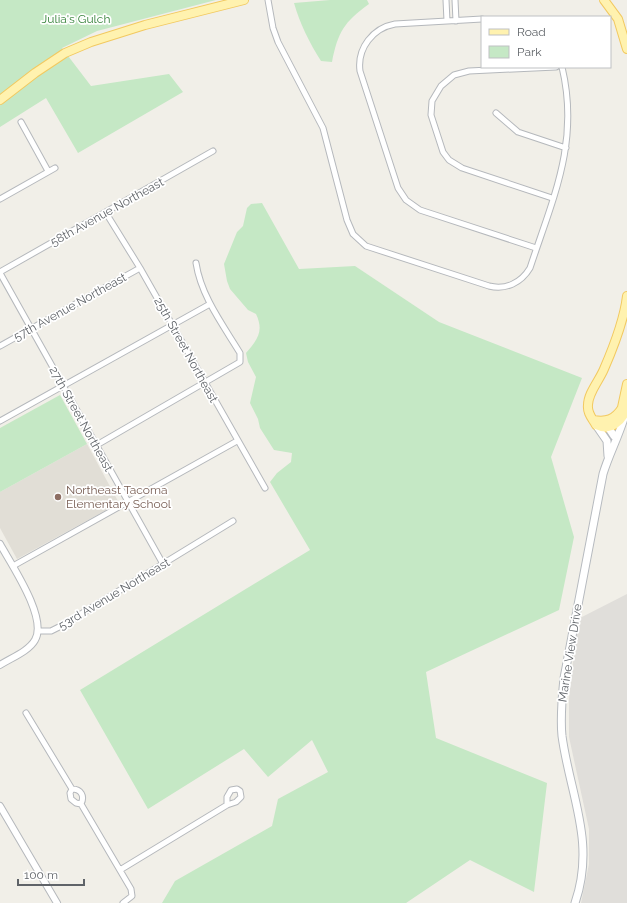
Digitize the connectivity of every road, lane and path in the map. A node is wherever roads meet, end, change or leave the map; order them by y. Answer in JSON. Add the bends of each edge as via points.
{"nodes":[{"id":1,"x":244,"y":0,"type":"edge"},
{"id":2,"x":268,"y":0,"type":"edge"},
{"id":3,"x":446,"y":0,"type":"edge"},
{"id":4,"x":455,"y":0,"type":"edge"},
{"id":5,"x":604,"y":0,"type":"edge"},
{"id":6,"x":481,"y":19,"type":"edge"},
{"id":7,"x":447,"y":21,"type":"junction"},
{"id":8,"x":456,"y":21,"type":"junction"},
{"id":9,"x":627,"y":49,"type":"edge"},
{"id":10,"x":537,"y":68,"type":"edge"},
{"id":11,"x":562,"y":68,"type":"edge"},
{"id":12,"x":0,"y":100,"type":"edge"},
{"id":13,"x":496,"y":112,"type":"dead end"},
{"id":14,"x":21,"y":122,"type":"dead end"},
{"id":15,"x":566,"y":148,"type":"junction"},
{"id":16,"x":213,"y":151,"type":"dead end"},
{"id":17,"x":55,"y":168,"type":"dead end"},
{"id":18,"x":48,"y":171,"type":"junction"},
{"id":19,"x":552,"y":198,"type":"junction"},
{"id":20,"x":0,"y":199,"type":"edge"},
{"id":21,"x":106,"y":213,"type":"junction"},
{"id":22,"x":536,"y":248,"type":"junction"},
{"id":23,"x":196,"y":263,"type":"dead end"},
{"id":24,"x":140,"y":268,"type":"junction"},
{"id":25,"x":0,"y":272,"type":"edge"},
{"id":26,"x":627,"y":296,"type":"edge"},
{"id":27,"x":210,"y":304,"type":"junction"},
{"id":28,"x":171,"y":326,"type":"junction"},
{"id":29,"x":31,"y":329,"type":"junction"},
{"id":30,"x":0,"y":346,"type":"edge"},
{"id":31,"x":204,"y":384,"type":"junction"},
{"id":32,"x":627,"y":384,"type":"edge"},
{"id":33,"x":63,"y":387,"type":"junction"},
{"id":34,"x":624,"y":413,"type":"edge"},
{"id":35,"x":0,"y":421,"type":"edge"},
{"id":36,"x":596,"y":422,"type":"junction"},
{"id":37,"x":608,"y":428,"type":"junction"},
{"id":38,"x":614,"y":436,"type":"junction"},
{"id":39,"x":238,"y":441,"type":"junction"},
{"id":40,"x":95,"y":446,"type":"junction"},
{"id":41,"x":609,"y":455,"type":"junction"},
{"id":42,"x":264,"y":488,"type":"dead end"},
{"id":43,"x":128,"y":502,"type":"junction"},
{"id":44,"x":233,"y":521,"type":"dead end"},
{"id":45,"x":0,"y":544,"type":"edge"},
{"id":46,"x":163,"y":564,"type":"junction"},
{"id":47,"x":13,"y":566,"type":"junction"},
{"id":48,"x":39,"y":631,"type":"junction"},
{"id":49,"x":0,"y":665,"type":"edge"},
{"id":50,"x":26,"y":713,"type":"dead end"},
{"id":51,"x":72,"y":789,"type":"junction"},
{"id":52,"x":80,"y":804,"type":"junction"},
{"id":53,"x":227,"y":805,"type":"dead end"},
{"id":54,"x":0,"y":806,"type":"edge"},
{"id":55,"x":120,"y":870,"type":"junction"},
{"id":56,"x":57,"y":903,"type":"edge"},
{"id":57,"x":123,"y":903,"type":"edge"},
{"id":58,"x":575,"y":903,"type":"edge"}],
"edges":[{"from":1,"to":12,"type":"main road","via":[[145,25],[91,42],[65,53]]},
{"from":2,"to":22,"type":"street","via":[[278,42],[323,128],[346,220],[357,239],[371,247],[499,288],[510,286],[524,277],[530,268]]},
{"from":3,"to":7,"type":"street"},
{"from":4,"to":8,"type":"street"},
{"from":5,"to":9,"type":"main road","via":[[618,19]]},
{"from":6,"to":8,"type":"street"},
{"from":7,"to":8,"type":"street"},
{"from":7,"to":22,"type":"street","via":[[386,26],[364,45],[360,56],[363,79],[398,188],[406,200],[420,210]]},
{"from":10,"to":19,"type":"street","via":[[460,72],[441,86],[434,96],[431,109],[435,132],[449,160],[462,168]]},
{"from":11,"to":15,"type":"street","via":[[568,111]]},
{"from":13,"to":15,"type":"street","via":[[518,132]]},
{"from":14,"to":18,"type":"street"},
{"from":15,"to":19,"type":"street","via":[[560,177]]},
{"from":16,"to":21,"type":"street","name":"58th Avenue Northeast"},
{"from":17,"to":18,"type":"street"},
{"from":18,"to":20,"type":"street"},
{"from":19,"to":22,"type":"street"},
{"from":21,"to":24,"type":"street","name":"25th Street Northeast"},
{"from":21,"to":25,"type":"street","name":"58th Avenue Northeast"},
{"from":23,"to":27,"type":"street"},
{"from":24,"to":28,"type":"street","name":"25th Street Northeast"},
{"from":24,"to":29,"type":"street","name":"57th Avenue Northeast"},
{"from":25,"to":29,"type":"street","name":"27th Street Northeast"},
{"from":26,"to":36,"type":"main road","via":[[621,323],[604,370],[588,401],[588,411]]},
{"from":27,"to":28,"type":"street"},
{"from":27,"to":31,"type":"street","via":[[240,353],[240,362]]},
{"from":28,"to":31,"type":"street","name":"25th Street Northeast"},
{"from":28,"to":33,"type":"street"},
{"from":29,"to":30,"type":"street","name":"57th Avenue Northeast"},
{"from":29,"to":33,"type":"street","name":"27th Street Northeast"},
{"from":31,"to":39,"type":"street","name":"25th Street Northeast"},
{"from":31,"to":40,"type":"street"},
{"from":32,"to":34,"type":"main road","name":"Marine View Drive"},
{"from":33,"to":35,"type":"street"},
{"from":33,"to":40,"type":"street","name":"27th Street Northeast"},
{"from":34,"to":36,"type":"main road"},
{"from":34,"to":37,"type":"main road"},
{"from":34,"to":38,"type":"main road","name":"Marine View Drive"},
{"from":34,"to":41,"type":"main road","name":"Marine View Drive","via":[[619,437]]},
{"from":36,"to":37,"type":"main road"},
{"from":36,"to":41,"type":"main road","via":[[607,441]]},
{"from":37,"to":38,"type":"main road"},
{"from":38,"to":41,"type":"main road","name":"Marine View Drive"},
{"from":39,"to":42,"type":"street","name":"25th Street Northeast"},
{"from":39,"to":43,"type":"street"},
{"from":40,"to":43,"type":"street","name":"27th Street Northeast"},
{"from":41,"to":58,"type":"main road","name":"Marine View Drive","via":[[592,528],[561,705],[564,751],[583,836],[581,881]]},
{"from":43,"to":46,"type":"street","name":"27th Street Northeast"},
{"from":43,"to":47,"type":"street"},
{"from":44,"to":46,"type":"street","name":"53rd Avenue Northeast"},
{"from":45,"to":47,"type":"street"},
{"from":46,"to":48,"type":"street","name":"53rd Avenue Northeast","via":[[60,627],[51,631]]},
{"from":47,"to":48,"type":"street","via":[[36,612]]},
{"from":48,"to":49,"type":"street","via":[[32,644]]},
{"from":50,"to":51,"type":"street"},
{"from":51,"to":52,"type":"street","via":[[71,799],[74,803]]},
{"from":51,"to":52,"type":"street","via":[[82,794]]},
{"from":52,"to":55,"type":"street"},
{"from":53,"to":55,"type":"street"},
{"from":54,"to":56,"type":"street"},
{"from":55,"to":57,"type":"street","via":[[131,889],[132,896]]}]}
